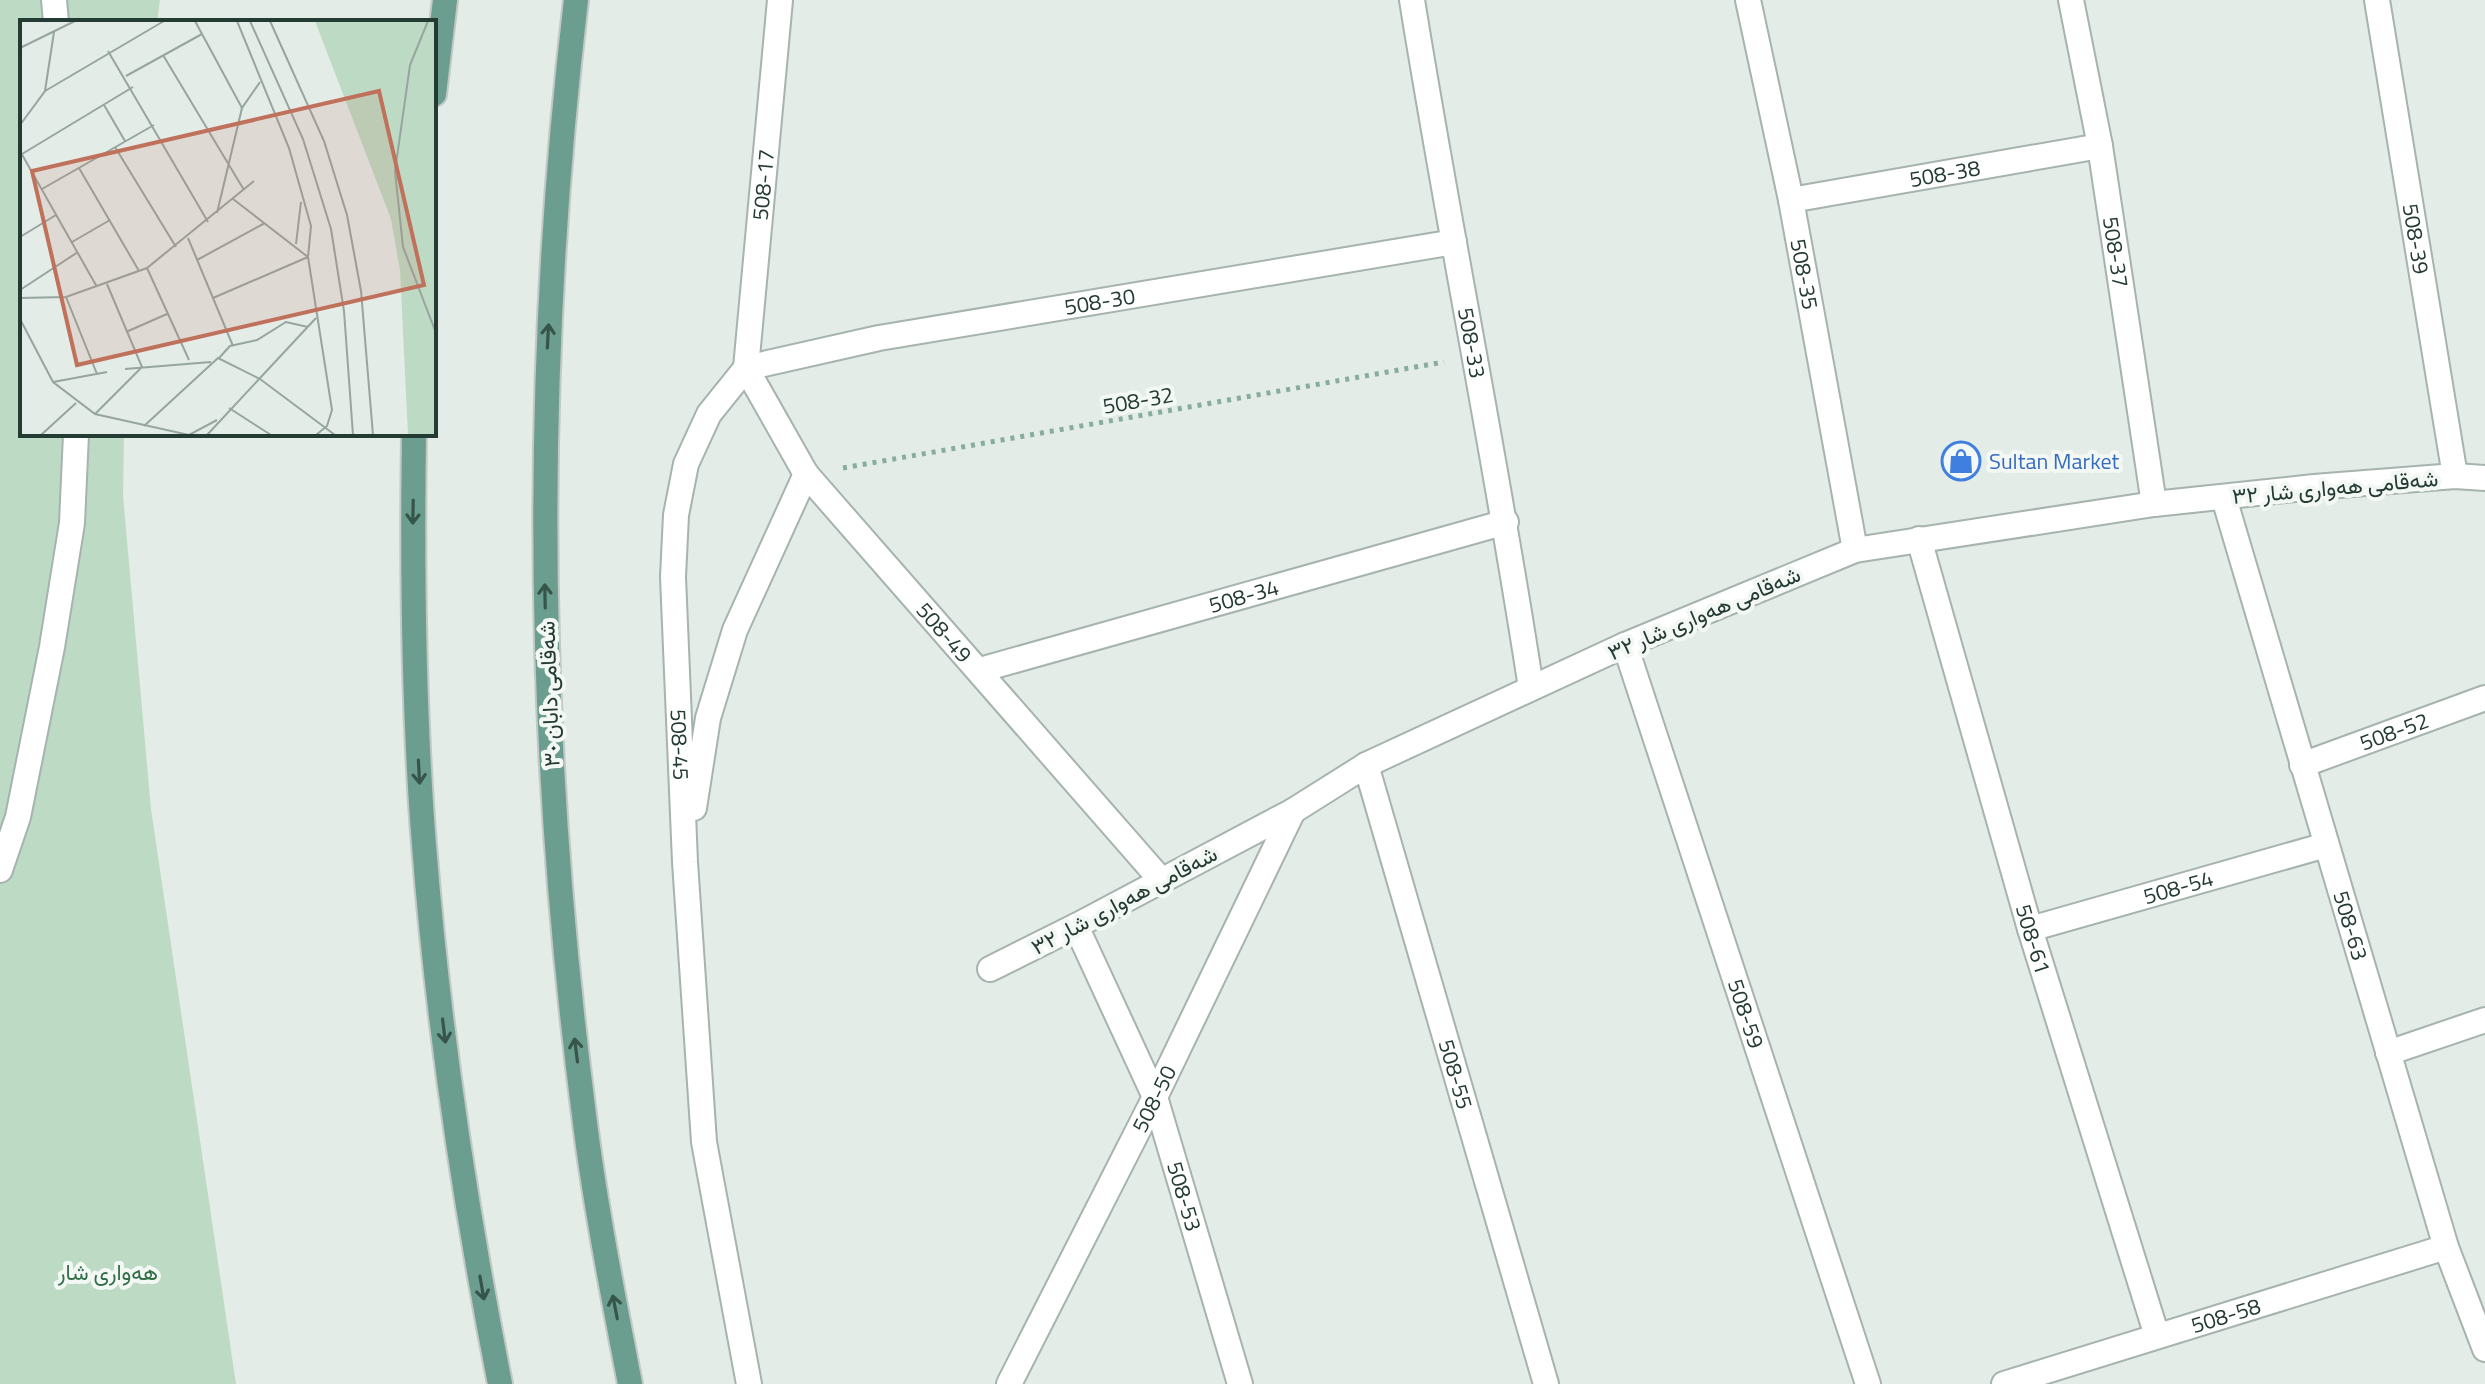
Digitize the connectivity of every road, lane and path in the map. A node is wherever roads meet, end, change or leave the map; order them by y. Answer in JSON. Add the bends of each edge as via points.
{"nodes":[{"id":1,"x":54,"y":0,"type":"edge"},
{"id":2,"x":445,"y":0,"type":"edge"},
{"id":3,"x":576,"y":0,"type":"edge"},
{"id":4,"x":780,"y":0,"type":"edge"},
{"id":5,"x":1412,"y":0,"type":"edge"},
{"id":6,"x":1748,"y":0,"type":"edge"},
{"id":7,"x":2071,"y":0,"type":"edge"},
{"id":8,"x":2377,"y":0,"type":"edge"},
{"id":9,"x":56,"y":20,"type":"edge"},
{"id":10,"x":436,"y":77,"type":"edge"},
{"id":11,"x":2100,"y":146,"type":"junction"},
{"id":12,"x":1791,"y":200,"type":"junction"},
{"id":13,"x":1454,"y":242,"type":"junction"},
{"id":14,"x":1474,"y":357,"type":"junction"},
{"id":15,"x":746,"y":368,"type":"junction"},
{"id":16,"x":76,"y":436,"type":"edge"},
{"id":17,"x":414,"y":436,"type":"edge"},
{"id":18,"x":806,"y":474,"type":"junction"},
{"id":19,"x":2455,"y":476,"type":"junction"},
{"id":20,"x":2485,"y":478,"type":"edge"},
{"id":21,"x":2224,"y":498,"type":"junction"},
{"id":22,"x":2154,"y":504,"type":"junction"},
{"id":23,"x":1506,"y":522,"type":"junction"},
{"id":24,"x":1919,"y":539,"type":"junction"},
{"id":25,"x":1855,"y":550,"type":"junction"},
{"id":26,"x":1625,"y":645,"type":"junction"},
{"id":27,"x":980,"y":670,"type":"junction"},
{"id":28,"x":1531,"y":688,"type":"junction"},
{"id":29,"x":2485,"y":698,"type":"edge"},
{"id":30,"x":1366,"y":765,"type":"junction"},
{"id":31,"x":2302,"y":765,"type":"junction"},
{"id":32,"x":1293,"y":811,"type":"junction"},
{"id":33,"x":2326,"y":845,"type":"junction"},
{"id":34,"x":685,"y":862,"type":"junction"},
{"id":35,"x":0,"y":870,"type":"edge"},
{"id":36,"x":1162,"y":881,"type":"junction"},
{"id":37,"x":1076,"y":926,"type":"junction"},
{"id":38,"x":2030,"y":929,"type":"junction"},
{"id":39,"x":990,"y":969,"type":"dead end"},
{"id":40,"x":2485,"y":1020,"type":"edge"},
{"id":41,"x":2388,"y":1053,"type":"junction"},
{"id":42,"x":1155,"y":1097,"type":"junction"},
{"id":43,"x":2446,"y":1247,"type":"junction"},
{"id":44,"x":2157,"y":1336,"type":"junction"},
{"id":45,"x":2485,"y":1349,"type":"edge"},
{"id":46,"x":500,"y":1384,"type":"edge"},
{"id":47,"x":630,"y":1384,"type":"edge"},
{"id":48,"x":749,"y":1384,"type":"edge"},
{"id":49,"x":1009,"y":1384,"type":"edge"},
{"id":50,"x":1240,"y":1384,"type":"edge"},
{"id":51,"x":1546,"y":1384,"type":"edge"},
{"id":52,"x":1868,"y":1384,"type":"edge"},
{"id":53,"x":2004,"y":1384,"type":"edge"}],
"edges":[{"from":1,"to":9,"type":"street"},
{"from":2,"to":10,"type":"main road"},
{"from":47,"to":3,"type":"main road","name":"شەقامی دابان ٣٠","one_way":true,"via":[[579,1076],[548,710],[544,417]]},
{"from":4,"to":15,"type":"street","name":"508-17"},
{"from":5,"to":13,"type":"street","name":"508-33"},
{"from":6,"to":12,"type":"street","name":"508-35"},
{"from":7,"to":11,"type":"street","name":"508-37"},
{"from":8,"to":19,"type":"street","name":"508-39"},
{"from":11,"to":12,"type":"street","name":"508-38"},
{"from":11,"to":22,"type":"street","name":"508-37"},
{"from":12,"to":25,"type":"street","name":"508-35"},
{"from":13,"to":14,"type":"street","name":"508-33"},
{"from":13,"to":15,"type":"street","name":"508-30","via":[[879,338]]},
{"from":14,"to":18,"type":"path","name":"508-32"},
{"from":14,"to":23,"type":"street","name":"508-33"},
{"from":15,"to":18,"type":"street","name":"508-49"},
{"from":15,"to":34,"type":"street","name":"508-45","via":[[709,414],[686,464],[676,515],[673,577]]},
{"from":16,"to":35,"type":"street","via":[[72,523],[52,647],[18,817]]},
{"from":17,"to":46,"type":"main road","one_way":true,"via":[[413,596],[424,845],[456,1132]]},
{"from":18,"to":27,"type":"street","name":"508-49"},
{"from":18,"to":34,"type":"street","via":[[735,630],[708,718]]},
{"from":19,"to":20,"type":"street","name":"شەقامی هەواری شار ٣٢"},
{"from":19,"to":21,"type":"street","name":"شەقامی هەواری شار ٣٢"},
{"from":21,"to":22,"type":"street","name":"شەقامی هەواری شار ٣٢"},
{"from":21,"to":31,"type":"street","name":"508-63"},
{"from":22,"to":24,"type":"street","name":"شەقامی هەواری شار ٣٢"},
{"from":23,"to":27,"type":"street","name":"508-34"},
{"from":23,"to":28,"type":"street","name":"508-33"},
{"from":24,"to":25,"type":"street","name":"شەقامی هەواری شار ٣٢"},
{"from":24,"to":38,"type":"street","name":"508-61"},
{"from":25,"to":26,"type":"street","name":"شەقامی هەواری شار ٣٢"},
{"from":26,"to":28,"type":"street","name":"شەقامی هەواری شار ٣٢"},
{"from":26,"to":52,"type":"street","name":"508-59"},
{"from":27,"to":36,"type":"street","name":"508-49"},
{"from":28,"to":30,"type":"street","name":"شەقامی هەواری شار ٣٢"},
{"from":29,"to":31,"type":"street","name":"508-52"},
{"from":30,"to":32,"type":"street","name":"شەقامی هەواری شار ٣٢"},
{"from":30,"to":51,"type":"street","name":"508-55"},
{"from":31,"to":33,"type":"street","name":"508-63"},
{"from":32,"to":36,"type":"street","name":"شەقامی هەواری شار ٣٢"},
{"from":32,"to":42,"type":"street","name":"508-50"},
{"from":33,"to":38,"type":"street","name":"508-54"},
{"from":33,"to":41,"type":"street","name":"508-63"},
{"from":34,"to":48,"type":"street","name":"508-45","via":[[704,1142]]},
{"from":36,"to":37,"type":"street","name":"شەقامی هەواری شار ٣٢"},
{"from":37,"to":39,"type":"street","name":"شەقامی هەواری شار ٣٢"},
{"from":37,"to":42,"type":"street","name":"508-53"},
{"from":38,"to":44,"type":"street","name":"508-61"},
{"from":40,"to":41,"type":"street"},
{"from":41,"to":43,"type":"street","name":"508-63"},
{"from":42,"to":49,"type":"street","name":"508-50"},
{"from":42,"to":50,"type":"street","name":"508-53"},
{"from":43,"to":44,"type":"street","name":"508-58"},
{"from":43,"to":45,"type":"street","name":"508-63"},
{"from":44,"to":53,"type":"street","name":"508-58"}]}
